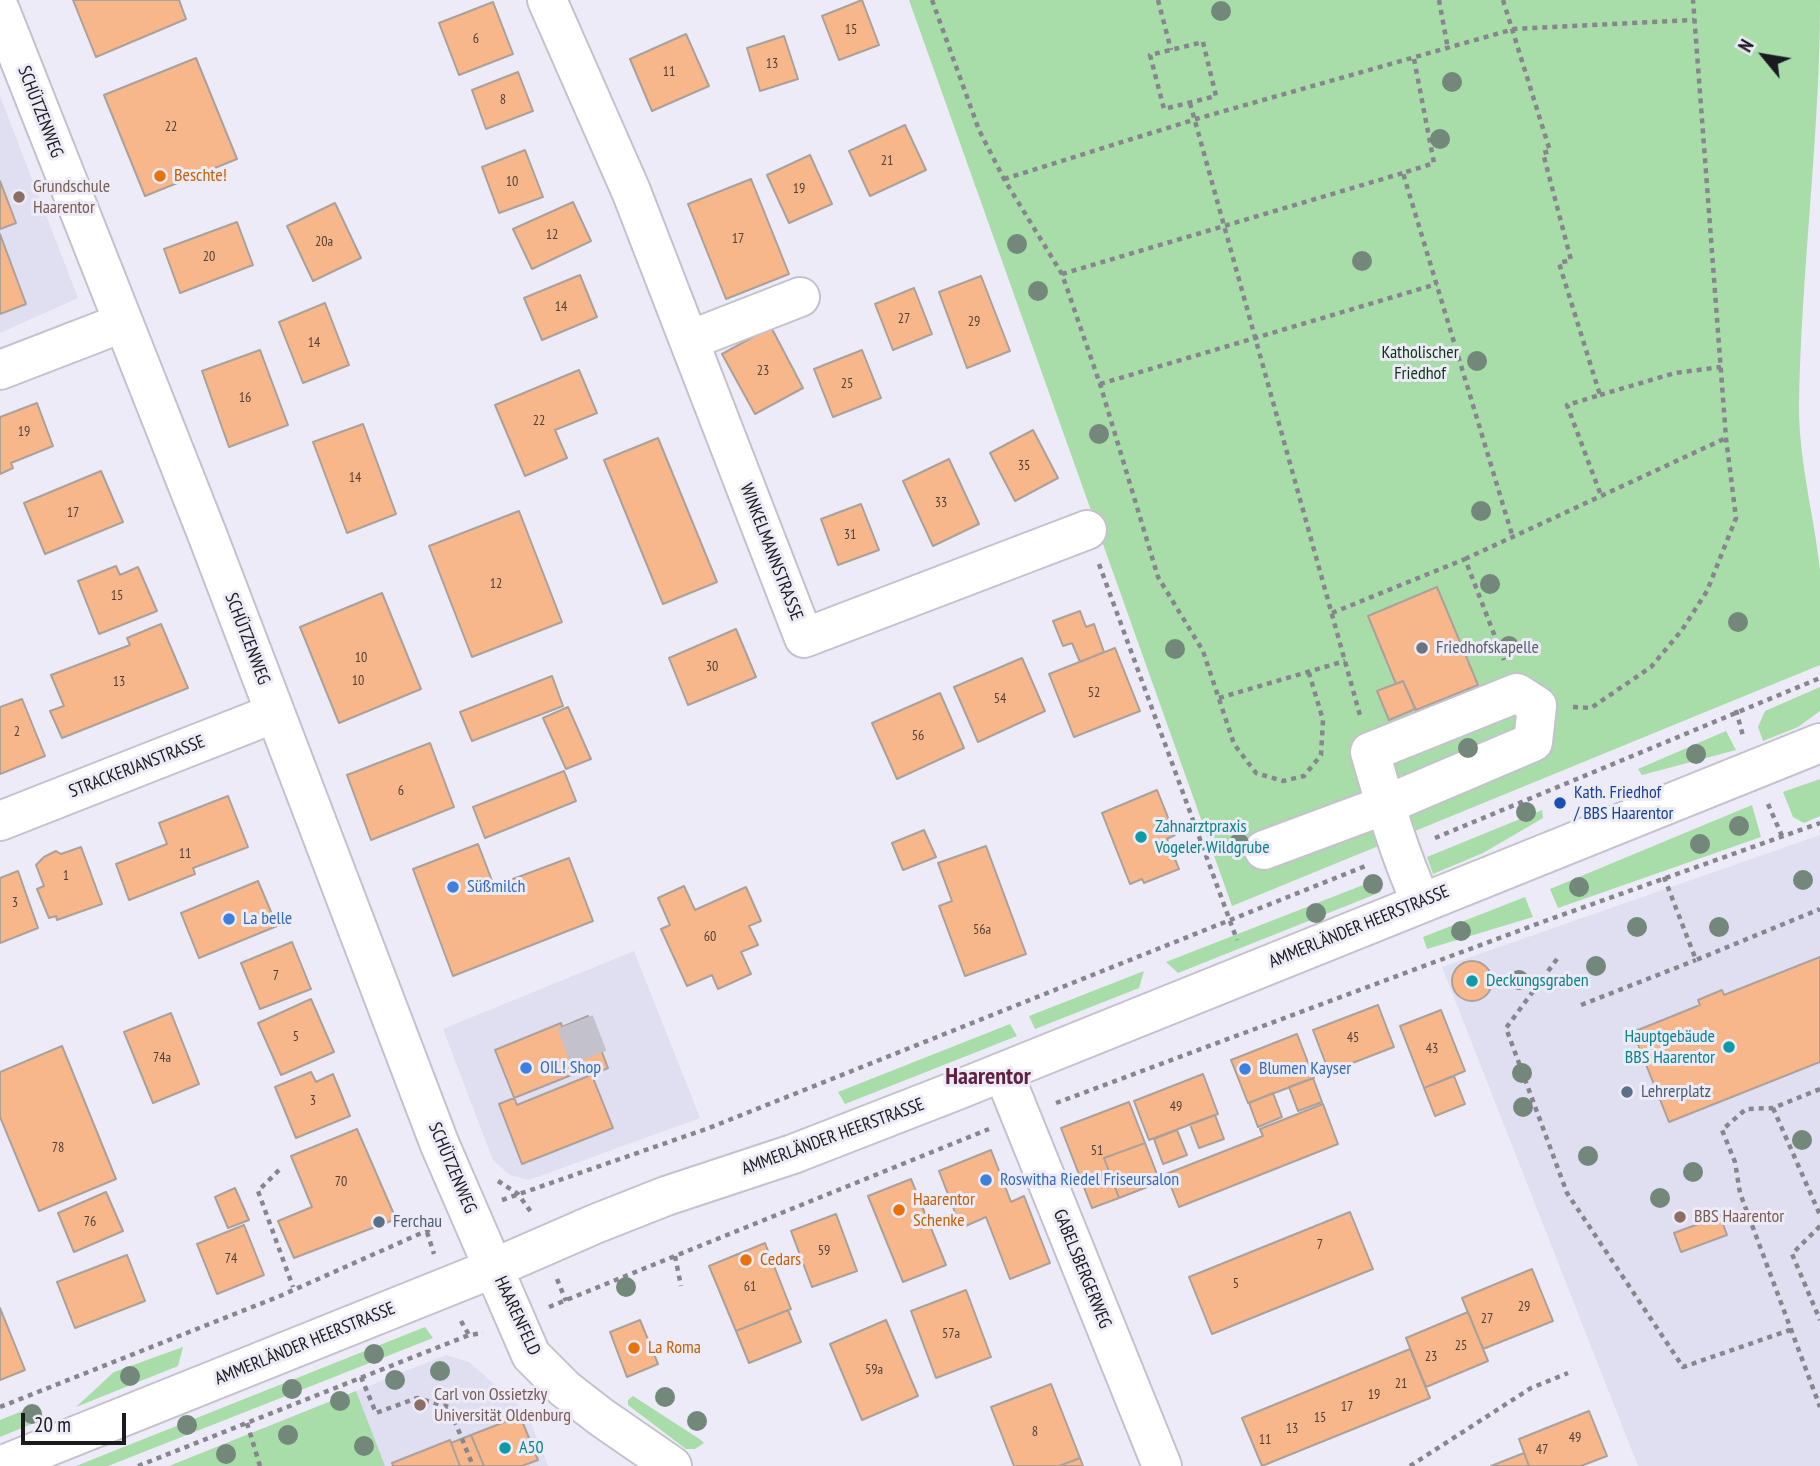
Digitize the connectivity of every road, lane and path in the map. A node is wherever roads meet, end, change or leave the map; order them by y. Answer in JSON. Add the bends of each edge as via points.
{"nodes":[{"id":1,"x":547,"y":0,"type":"edge"},
{"id":2,"x":933,"y":0,"type":"edge"},
{"id":3,"x":1158,"y":0,"type":"edge"},
{"id":4,"x":1439,"y":0,"type":"edge"},
{"id":5,"x":1503,"y":0,"type":"edge"},
{"id":6,"x":1693,"y":0,"type":"edge"},
{"id":7,"x":0,"y":10,"type":"edge"},
{"id":8,"x":1694,"y":20,"type":"junction"},
{"id":9,"x":1514,"y":29,"type":"junction"},
{"id":10,"x":1448,"y":49,"type":"junction"},
{"id":11,"x":1171,"y":50,"type":"junction"},
{"id":12,"x":1414,"y":59,"type":"junction"},
{"id":13,"x":1189,"y":103,"type":"junction"},
{"id":14,"x":1196,"y":119,"type":"junction"},
{"id":15,"x":1403,"y":173,"type":"junction"},
{"id":16,"x":1004,"y":179,"type":"junction"},
{"id":17,"x":1225,"y":226,"type":"junction"},
{"id":18,"x":1062,"y":274,"type":"junction"},
{"id":19,"x":1437,"y":284,"type":"junction"},
{"id":20,"x":800,"y":297,"type":"dead end"},
{"id":21,"x":122,"y":323,"type":"junction"},
{"id":22,"x":1256,"y":338,"type":"junction"},
{"id":23,"x":690,"y":340,"type":"junction"},
{"id":24,"x":1721,"y":367,"type":"junction"},
{"id":25,"x":0,"y":370,"type":"edge"},
{"id":26,"x":1100,"y":384,"type":"junction"},
{"id":27,"x":1600,"y":395,"type":"junction"},
{"id":28,"x":1726,"y":438,"type":"junction"},
{"id":29,"x":1602,"y":498,"type":"junction"},
{"id":30,"x":1087,"y":530,"type":"joint"},
{"id":31,"x":1513,"y":538,"type":"junction"},
{"id":32,"x":1465,"y":559,"type":"junction"},
{"id":33,"x":1332,"y":613,"type":"junction"},
{"id":34,"x":1345,"y":661,"type":"junction"},
{"id":35,"x":1309,"y":673,"type":"junction"},
{"id":36,"x":1820,"y":678,"type":"edge"},
{"id":37,"x":1219,"y":698,"type":"junction"},
{"id":38,"x":1527,"y":700,"type":"junction"},
{"id":39,"x":275,"y":713,"type":"junction"},
{"id":40,"x":1820,"y":743,"type":"edge"},
{"id":41,"x":1370,"y":752,"type":"junction"},
{"id":42,"x":1321,"y":755,"type":"junction"},
{"id":43,"x":1328,"y":758,"type":"dead end"},
{"id":44,"x":1385,"y":805,"type":"junction"},
{"id":45,"x":0,"y":821,"type":"edge"},
{"id":46,"x":1820,"y":823,"type":"edge"},
{"id":47,"x":1264,"y":849,"type":"dead end"},
{"id":48,"x":1399,"y":853,"type":"junction"},
{"id":49,"x":1664,"y":877,"type":"junction"},
{"id":50,"x":1421,"y":902,"type":"junction"},
{"id":51,"x":1820,"y":909,"type":"edge"},
{"id":52,"x":1230,"y":921,"type":"junction"},
{"id":53,"x":1557,"y":959,"type":"dead end"},
{"id":54,"x":1696,"y":960,"type":"junction"},
{"id":55,"x":1249,"y":971,"type":"junction"},
{"id":56,"x":1581,"y":1004,"type":"dead end"},
{"id":57,"x":1003,"y":1072,"type":"junction"},
{"id":58,"x":1820,"y":1089,"type":"edge"},
{"id":59,"x":1773,"y":1108,"type":"junction"},
{"id":60,"x":1020,"y":1117,"type":"junction"},
{"id":61,"x":279,"y":1170,"type":"dead end"},
{"id":62,"x":499,"y":1201,"type":"dead end"},
{"id":63,"x":1820,"y":1215,"type":"edge"},
{"id":64,"x":443,"y":1222,"type":"dead end"},
{"id":65,"x":1820,"y":1226,"type":"edge"},
{"id":66,"x":428,"y":1231,"type":"junction"},
{"id":67,"x":675,"y":1256,"type":"junction"},
{"id":68,"x":435,"y":1257,"type":"dead end"},
{"id":69,"x":494,"y":1268,"type":"junction"},
{"id":70,"x":559,"y":1283,"type":"dead end"},
{"id":71,"x":681,"y":1286,"type":"dead end"},
{"id":72,"x":293,"y":1287,"type":"junction"},
{"id":73,"x":566,"y":1301,"type":"junction"},
{"id":74,"x":548,"y":1307,"type":"dead end"},
{"id":75,"x":461,"y":1320,"type":"dead end"},
{"id":76,"x":1820,"y":1320,"type":"edge"},
{"id":77,"x":1790,"y":1331,"type":"junction"},
{"id":78,"x":486,"y":1333,"type":"dead end"},
{"id":79,"x":470,"y":1335,"type":"junction"},
{"id":80,"x":1568,"y":1373,"type":"dead end"},
{"id":81,"x":361,"y":1377,"type":"junction"},
{"id":82,"x":0,"y":1407,"type":"edge"},
{"id":83,"x":1820,"y":1407,"type":"edge"},
{"id":84,"x":247,"y":1423,"type":"junction"},
{"id":85,"x":0,"y":1466,"type":"edge"},
{"id":86,"x":138,"y":1466,"type":"edge"},
{"id":87,"x":260,"y":1466,"type":"edge"},
{"id":88,"x":473,"y":1466,"type":"edge"},
{"id":89,"x":672,"y":1466,"type":"edge"},
{"id":90,"x":1162,"y":1466,"type":"edge"},
{"id":91,"x":1410,"y":1466,"type":"edge"}],
"edges":[{"from":1,"to":23,"type":"street","name":"WINKELMANNSTRASSE"},
{"from":2,"to":16,"type":"path","via":[[979,130]]},
{"from":3,"to":11,"type":"path"},
{"from":4,"to":10,"type":"path"},
{"from":5,"to":9,"type":"path"},
{"from":6,"to":8,"type":"path"},
{"from":7,"to":21,"type":"street","name":"SCHÜTZENWEG"},
{"from":8,"to":9,"type":"path"},
{"from":8,"to":24,"type":"path"},
{"from":9,"to":10,"type":"path"},
{"from":9,"to":27,"type":"path","via":[[1550,151],[1543,153],[1571,260],[1559,263]]},
{"from":10,"to":12,"type":"path"},
{"from":11,"to":13,"type":"path","via":[[1150,55],[1164,109]]},
{"from":11,"to":13,"type":"path","via":[[1203,42],[1216,96]]},
{"from":12,"to":14,"type":"path"},
{"from":12,"to":15,"type":"path","via":[[1434,163]]},
{"from":13,"to":14,"type":"path"},
{"from":14,"to":16,"type":"path"},
{"from":14,"to":17,"type":"path"},
{"from":15,"to":17,"type":"path"},
{"from":15,"to":19,"type":"path"},
{"from":16,"to":18,"type":"path"},
{"from":17,"to":18,"type":"path"},
{"from":17,"to":22,"type":"path"},
{"from":18,"to":26,"type":"path"},
{"from":19,"to":22,"type":"path"},
{"from":19,"to":31,"type":"path"},
{"from":20,"to":23,"type":"street"},
{"from":21,"to":25,"type":"street"},
{"from":21,"to":39,"type":"street","name":"SCHÜTZENWEG"},
{"from":22,"to":26,"type":"path"},
{"from":22,"to":33,"type":"path"},
{"from":23,"to":30,"type":"street","name":"WINKELMANNSTRASSE","via":[[804,638]]},
{"from":24,"to":27,"type":"path","via":[[1675,373]]},
{"from":24,"to":28,"type":"path"},
{"from":26,"to":37,"type":"path","via":[[1158,577],[1203,651]]},
{"from":27,"to":29,"type":"path","via":[[1567,405]]},
{"from":28,"to":29,"type":"path"},
{"from":28,"to":38,"type":"path","via":[[1736,518],[1707,591],[1682,630],[1651,667],[1591,708]]},
{"from":29,"to":31,"type":"path"},
{"from":30,"to":52,"type":"path"},
{"from":31,"to":32,"type":"path"},
{"from":32,"to":33,"type":"path"},
{"from":32,"to":38,"type":"path"},
{"from":33,"to":34,"type":"path"},
{"from":34,"to":35,"type":"path"},
{"from":34,"to":41,"type":"path"},
{"from":35,"to":37,"type":"path"},
{"from":35,"to":42,"type":"path","via":[[1323,720]]},
{"from":36,"to":48,"type":"path"},
{"from":37,"to":42,"type":"path","via":[[1234,744],[1256,773],[1283,781],[1304,776]]},
{"from":38,"to":41,"type":"street"},
{"from":38,"to":44,"type":"street","via":[[1533,742]]},
{"from":39,"to":45,"type":"street","name":"STRACKERJANSTRASSE"},
{"from":39,"to":69,"type":"street","name":"SCHÜTZENWEG","via":[[440,1145]]},
{"from":40,"to":50,"type":"street","name":"AMMERLÄNDER HEERSTRASSE"},
{"from":41,"to":44,"type":"street"},
{"from":42,"to":43,"type":"path"},
{"from":44,"to":47,"type":"street"},
{"from":44,"to":48,"type":"street"},
{"from":46,"to":49,"type":"path"},
{"from":48,"to":50,"type":"street"},
{"from":48,"to":52,"type":"path"},
{"from":49,"to":54,"type":"path"},
{"from":49,"to":60,"type":"path"},
{"from":50,"to":55,"type":"street","name":"AMMERLÄNDER HEERSTRASSE"},
{"from":51,"to":54,"type":"path"},
{"from":52,"to":55,"type":"path"},
{"from":52,"to":62,"type":"path","via":[[709,1128]]},
{"from":53,"to":77,"type":"path","via":[[1506,1028],[1567,1193],[1683,1367]]},
{"from":54,"to":56,"type":"path"},
{"from":55,"to":57,"type":"street","name":"AMMERLÄNDER HEERSTRASSE"},
{"from":57,"to":60,"type":"street","name":"GABELSBERGERWEG"},
{"from":57,"to":69,"type":"street","name":"AMMERLÄNDER HEERSTRASSE","via":[[793,1154],[654,1201]]},
{"from":58,"to":59,"type":"path"},
{"from":59,"to":63,"type":"path"},
{"from":59,"to":77,"type":"path","via":[[1745,1109],[1722,1130]]},
{"from":60,"to":67,"type":"path"},
{"from":60,"to":90,"type":"street","name":"GABELSBERGERWEG"},
{"from":61,"to":72,"type":"path","via":[[258,1191]]},
{"from":64,"to":66,"type":"path"},
{"from":65,"to":76,"type":"path","via":[[1792,1254]]},
{"from":66,"to":68,"type":"path"},
{"from":66,"to":72,"type":"path"},
{"from":67,"to":71,"type":"path"},
{"from":67,"to":73,"type":"path"},
{"from":69,"to":85,"type":"street","name":"AMMERLÄNDER HEERSTRASSE"},
{"from":69,"to":89,"type":"street","name":"HAARENFELD","via":[[531,1355],[565,1389]]},
{"from":70,"to":73,"type":"path"},
{"from":72,"to":82,"type":"path"},
{"from":73,"to":74,"type":"path"},
{"from":75,"to":79,"type":"path"},
{"from":77,"to":83,"type":"path"},
{"from":78,"to":79,"type":"path"},
{"from":79,"to":81,"type":"path"},
{"from":80,"to":91,"type":"path","via":[[1531,1388]]},
{"from":81,"to":84,"type":"path"},
{"from":81,"to":88,"type":"path","via":[[376,1413],[417,1398],[449,1407]]},
{"from":84,"to":86,"type":"path"},
{"from":84,"to":87,"type":"path"}]}
